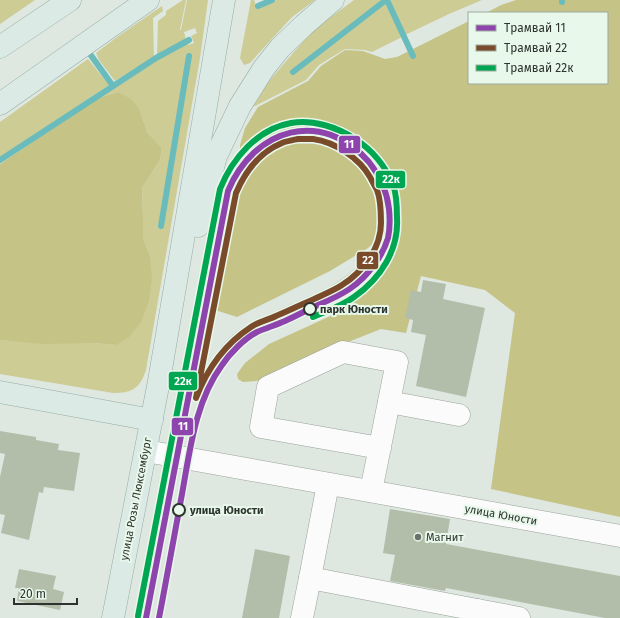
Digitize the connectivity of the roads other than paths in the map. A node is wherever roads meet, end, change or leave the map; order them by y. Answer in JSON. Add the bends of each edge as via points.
{"nodes":[{"id":1,"x":70,"y":0,"type":"edge"},
{"id":2,"x":148,"y":0,"type":"edge"},
{"id":3,"x":224,"y":0,"type":"edge"},
{"id":4,"x":333,"y":0,"type":"edge"},
{"id":5,"x":0,"y":47,"type":"edge"},
{"id":6,"x":0,"y":104,"type":"edge"},
{"id":7,"x":159,"y":380,"type":"junction"},
{"id":8,"x":0,"y":392,"type":"edge"},
{"id":9,"x":389,"y":402,"type":"junction"},
{"id":10,"x":459,"y":415,"type":"dead end"},
{"id":11,"x":152,"y":420,"type":"junction"},
{"id":12,"x":380,"y":448,"type":"junction"},
{"id":13,"x":146,"y":451,"type":"junction"},
{"id":14,"x":328,"y":484,"type":"junction"},
{"id":15,"x":371,"y":491,"type":"junction"},
{"id":16,"x":620,"y":536,"type":"edge"},
{"id":17,"x":310,"y":578,"type":"junction"},
{"id":18,"x":477,"y":614,"type":"edge"},
{"id":19,"x":113,"y":618,"type":"edge"},
{"id":20,"x":302,"y":618,"type":"edge"},
{"id":21,"x":519,"y":618,"type":"edge"}],
"edges":[{"from":1,"to":5,"type":"main road"},
{"from":2,"to":6,"type":"main road"},
{"from":3,"to":7,"type":"main road"},
{"from":4,"to":7,"type":"main road","via":[[280,48],[264,68],[240,106],[216,156]]},
{"from":7,"to":11,"type":"main road","name":"улица Розы Люксембург"},
{"from":8,"to":11,"type":"main road"},
{"from":9,"to":10,"type":"street"},
{"from":9,"to":12,"type":"street"},
{"from":9,"to":12,"type":"street","via":[[398,362],[343,352],[268,387],[261,427]]},
{"from":11,"to":13,"type":"main road","name":"улица Розы Люксембург"},
{"from":12,"to":15,"type":"street"},
{"from":13,"to":14,"type":"street","name":"улица Юности"},
{"from":13,"to":19,"type":"main road","name":"улица Розы Люксембург"},
{"from":14,"to":15,"type":"street","name":"улица Юности"},
{"from":14,"to":17,"type":"street"},
{"from":15,"to":16,"type":"street","name":"улица Юности"},
{"from":17,"to":18,"type":"street"},
{"from":17,"to":20,"type":"street"},
{"from":18,"to":21,"type":"street"}]}
